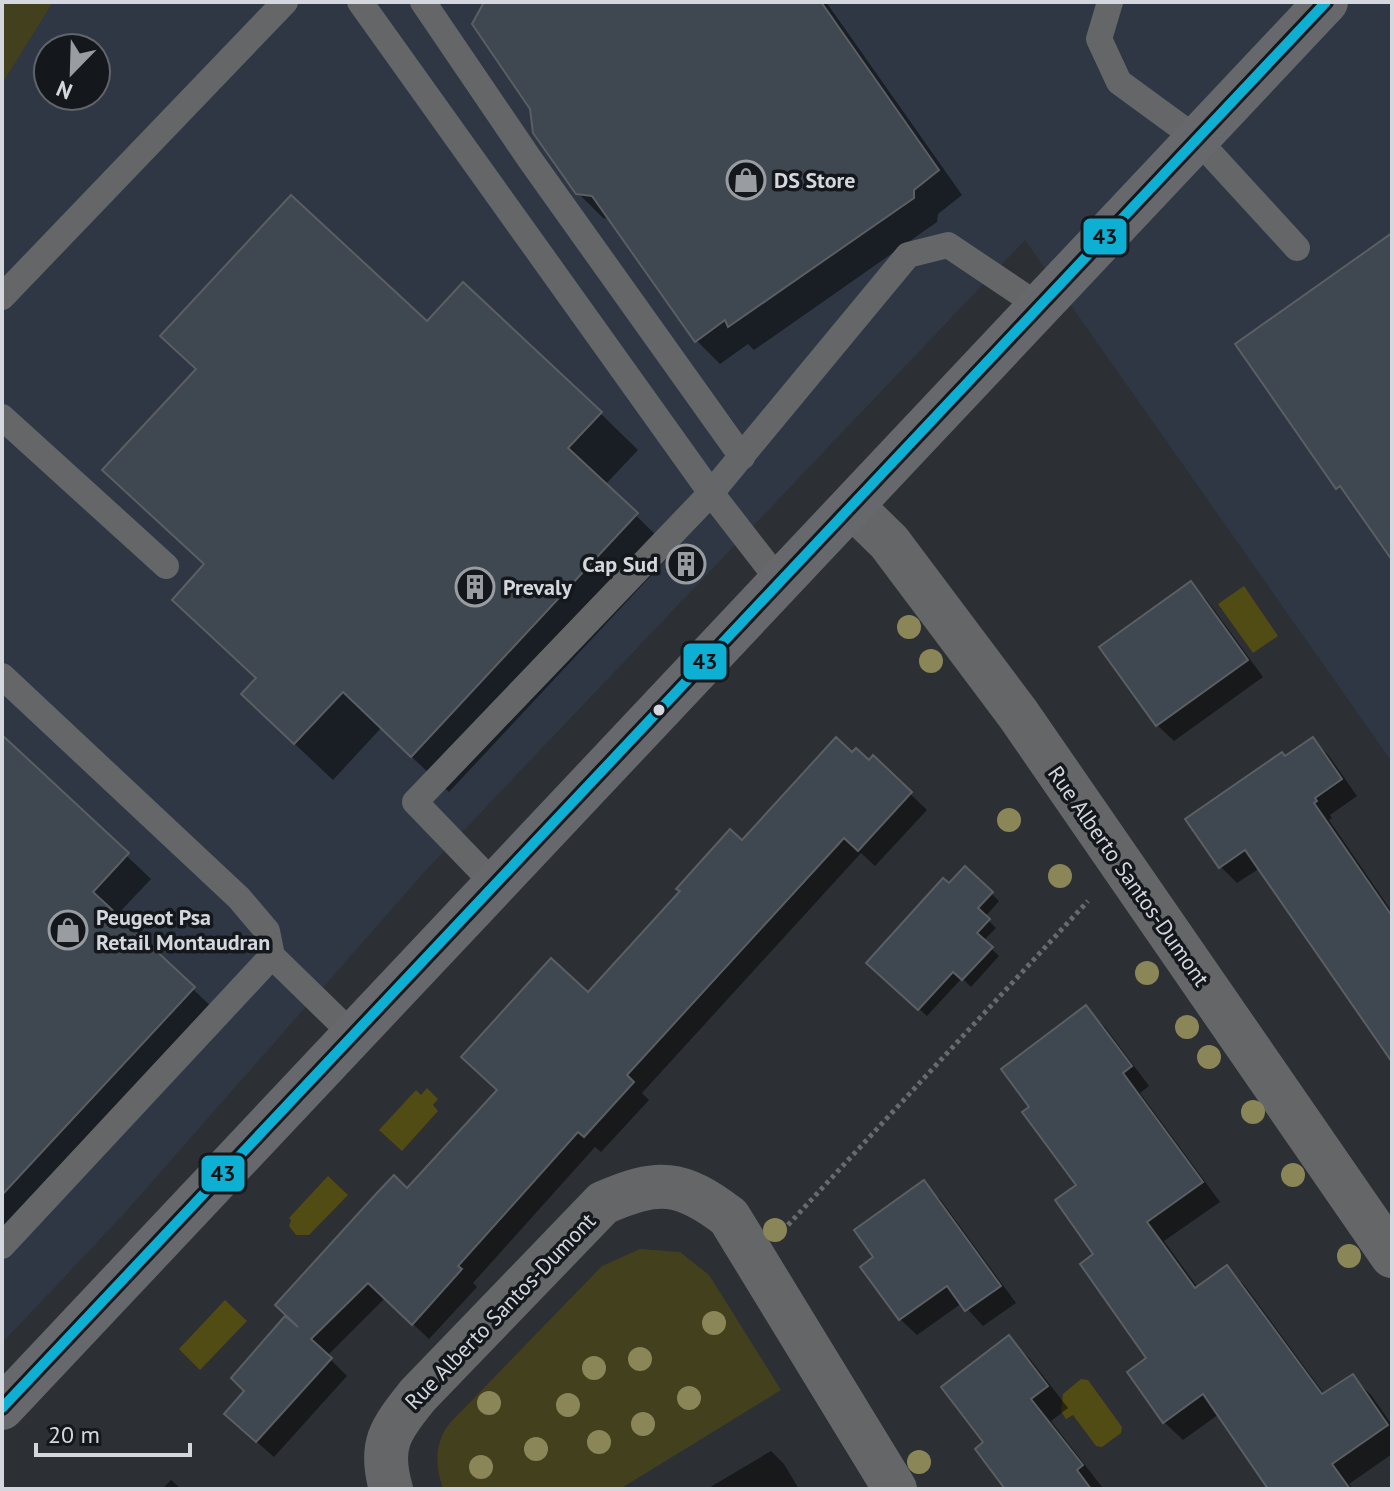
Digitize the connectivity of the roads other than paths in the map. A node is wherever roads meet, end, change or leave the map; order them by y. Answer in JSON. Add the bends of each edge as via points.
{"nodes":[{"id":1,"x":285,"y":2,"type":"edge"},
{"id":2,"x":360,"y":2,"type":"edge"},
{"id":3,"x":423,"y":2,"type":"edge"},
{"id":4,"x":1110,"y":2,"type":"edge"},
{"id":5,"x":1326,"y":2,"type":"edge"},
{"id":6,"x":1197,"y":139,"type":"junction"},
{"id":7,"x":1297,"y":248,"type":"dead end"},
{"id":8,"x":2,"y":297,"type":"edge"},
{"id":9,"x":1039,"y":306,"type":"junction"},
{"id":10,"x":2,"y":417,"type":"edge"},
{"id":11,"x":742,"y":457,"type":"junction"},
{"id":12,"x":711,"y":493,"type":"junction"},
{"id":13,"x":852,"y":506,"type":"junction"},
{"id":14,"x":166,"y":566,"type":"dead end"},
{"id":15,"x":780,"y":582,"type":"junction"},
{"id":16,"x":2,"y":676,"type":"edge"},
{"id":17,"x":495,"y":885,"type":"junction"},
{"id":18,"x":272,"y":956,"type":"junction"},
{"id":19,"x":353,"y":1035,"type":"junction"},
{"id":20,"x":2,"y":1246,"type":"edge"},
{"id":21,"x":1392,"y":1256,"type":"edge"},
{"id":22,"x":2,"y":1408,"type":"edge"},
{"id":23,"x":391,"y":1489,"type":"edge"},
{"id":24,"x":895,"y":1489,"type":"edge"}],
"edges":[{"from":1,"to":8,"type":"lane"},
{"from":2,"to":12,"type":"lane"},
{"from":3,"to":11,"type":"lane"},
{"from":4,"to":6,"type":"lane","via":[[1099,39],[1119,82]]},
{"from":5,"to":6,"type":"main road"},
{"from":6,"to":7,"type":"lane"},
{"from":6,"to":9,"type":"main road"},
{"from":9,"to":11,"type":"lane","via":[[948,245],[908,255]]},
{"from":9,"to":13,"type":"main road"},
{"from":10,"to":14,"type":"lane"},
{"from":11,"to":12,"type":"lane"},
{"from":12,"to":15,"type":"lane"},
{"from":12,"to":17,"type":"lane","via":[[415,802]]},
{"from":13,"to":15,"type":"main road"},
{"from":13,"to":21,"type":"street","name":"Rue Alberto Santos-Dumont","via":[[898,554],[1018,714]]},
{"from":15,"to":17,"type":"main road"},
{"from":16,"to":18,"type":"lane","via":[[239,898],[267,931]]},
{"from":17,"to":19,"type":"main road"},
{"from":18,"to":19,"type":"lane"},
{"from":18,"to":20,"type":"lane"},
{"from":19,"to":22,"type":"main road"},
{"from":23,"to":24,"type":"street","name":"Rue Alberto Santos-Dumont","via":[[386,1444],[418,1395],[603,1203],[637,1188],[669,1186],[701,1196],[729,1217]]}]}
